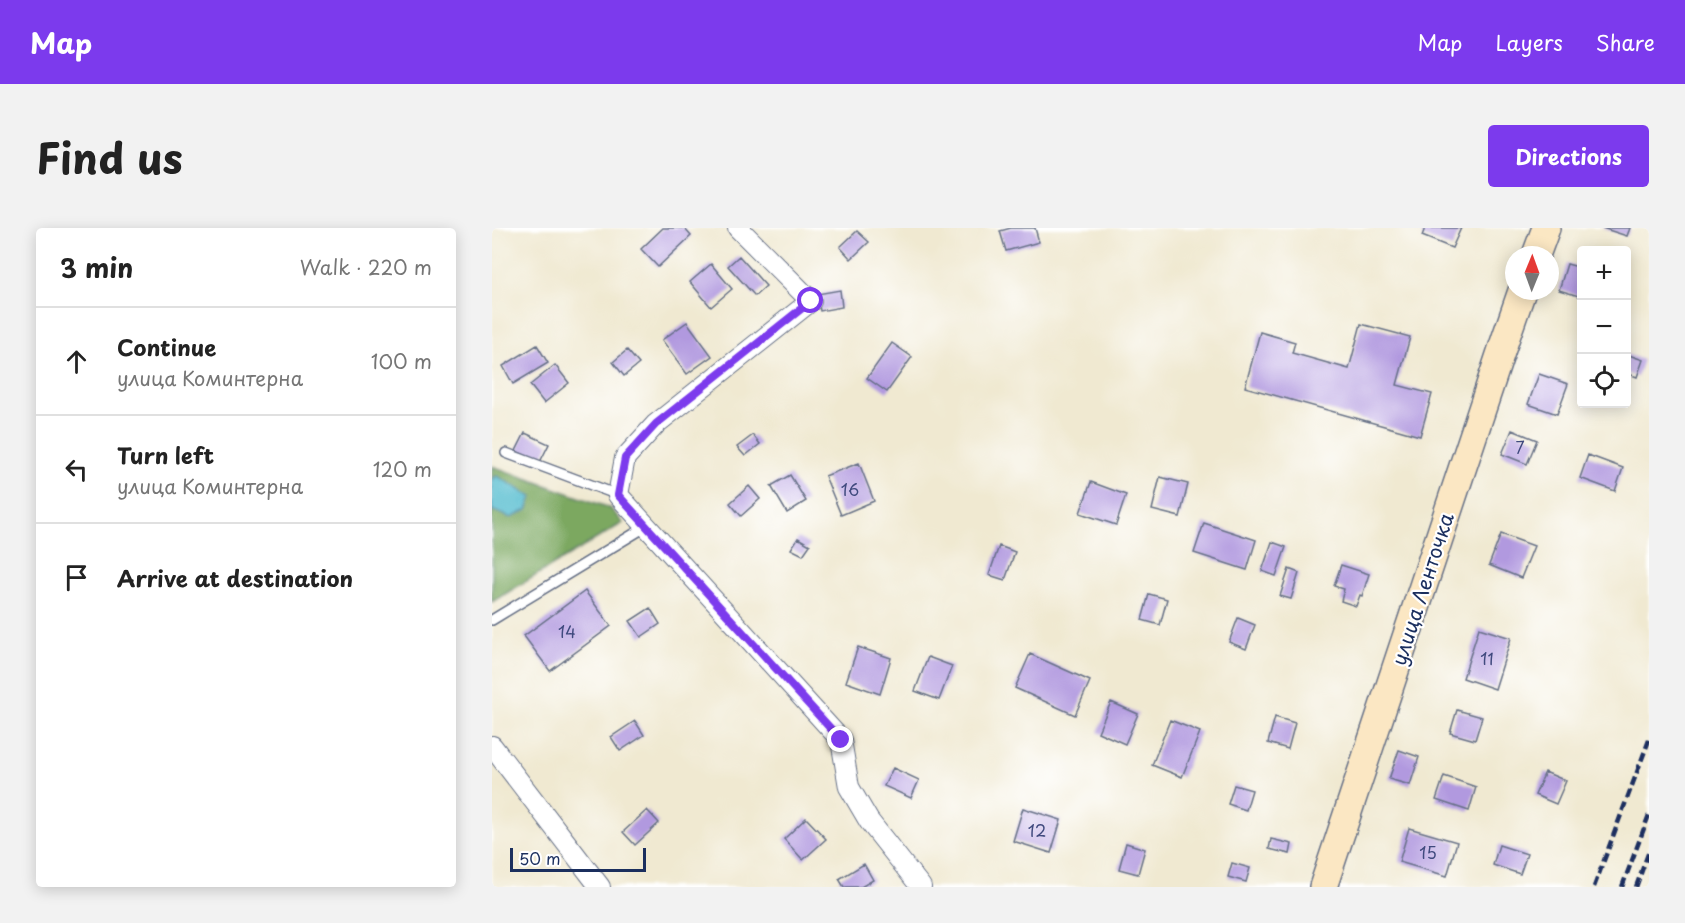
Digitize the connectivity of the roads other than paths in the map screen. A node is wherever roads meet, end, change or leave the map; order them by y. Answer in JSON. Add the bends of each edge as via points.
{"nodes":[{"id":1,"x":738,"y":228,"type":"edge"},
{"id":2,"x":1546,"y":228,"type":"edge"},
{"id":3,"x":1539,"y":246,"type":"edge"},
{"id":4,"x":1519,"y":300,"type":"edge"},
{"id":5,"x":506,"y":453,"type":"dead end"},
{"id":6,"x":618,"y":495,"type":"junction"},
{"id":7,"x":647,"y":526,"type":"junction"},
{"id":8,"x":492,"y":620,"type":"edge"},
{"id":9,"x":492,"y":746,"type":"edge"},
{"id":10,"x":600,"y":887,"type":"edge"},
{"id":11,"x":921,"y":887,"type":"edge"},
{"id":12,"x":1323,"y":887,"type":"edge"}],
"edges":[{"from":1,"to":6,"type":"street","via":[[811,301],[656,424],[625,458]]},
{"from":2,"to":3,"type":"main road"},
{"from":4,"to":12,"type":"main road","name":"улица Ленточка"},
{"from":5,"to":6,"type":"lane"},
{"from":6,"to":7,"type":"street"},
{"from":7,"to":8,"type":"lane"},
{"from":7,"to":11,"type":"street","via":[[841,740],[849,787],[869,821]]},
{"from":9,"to":10,"type":"street"}]}
